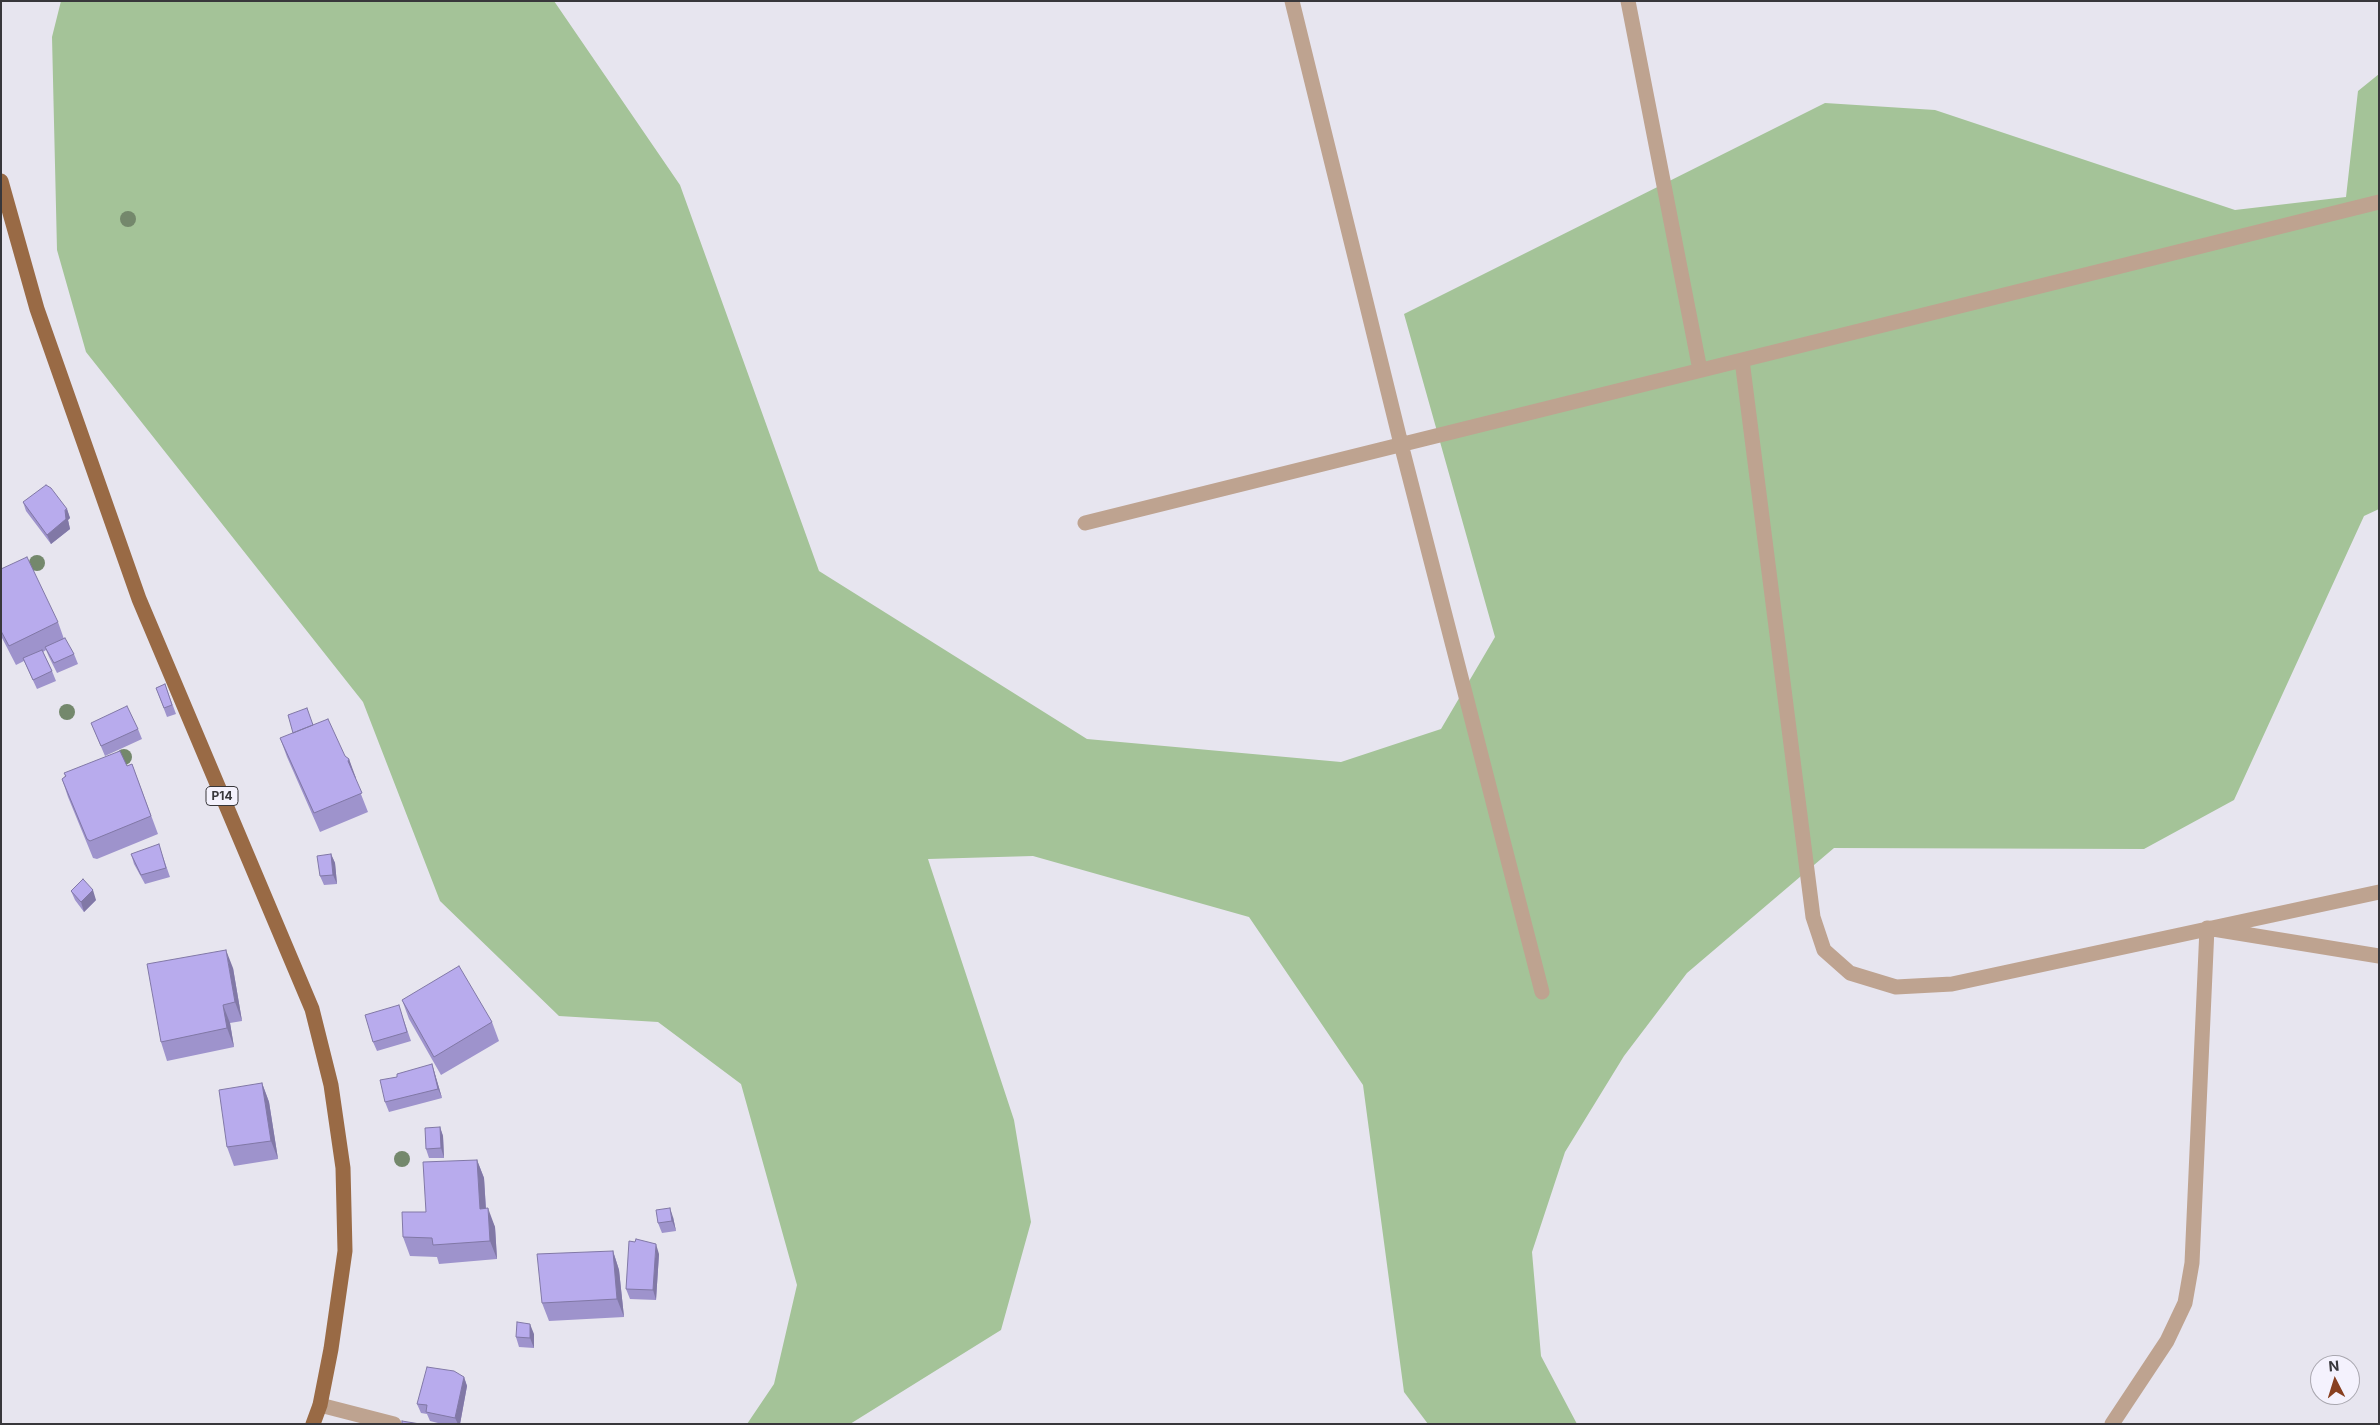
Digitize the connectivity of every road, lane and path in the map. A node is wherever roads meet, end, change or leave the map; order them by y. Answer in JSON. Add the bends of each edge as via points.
{"nodes":[{"id":1,"x":1292,"y":1,"type":"edge"},
{"id":2,"x":1628,"y":1,"type":"edge"},
{"id":3,"x":1,"y":182,"type":"edge"},
{"id":4,"x":2379,"y":202,"type":"edge"},
{"id":5,"x":1742,"y":360,"type":"junction"},
{"id":6,"x":1700,"y":370,"type":"junction"},
{"id":7,"x":1401,"y":444,"type":"junction"},
{"id":8,"x":1085,"y":523,"type":"dead end"},
{"id":9,"x":2379,"y":892,"type":"edge"},
{"id":10,"x":2208,"y":928,"type":"junction"},
{"id":11,"x":2379,"y":956,"type":"edge"},
{"id":12,"x":1542,"y":992,"type":"dead end"},
{"id":13,"x":320,"y":1405,"type":"junction"},
{"id":14,"x":313,"y":1424,"type":"edge"},
{"id":15,"x":394,"y":1424,"type":"edge"},
{"id":16,"x":2112,"y":1424,"type":"edge"}],
"edges":[{"from":1,"to":7,"type":"street"},
{"from":2,"to":6,"type":"street"},
{"from":3,"to":13,"type":"main road","number":"P14","via":[[37,309],[139,599],[308,1000],[331,1085],[343,1168],[344,1251],[332,1349]]},
{"from":4,"to":5,"type":"street"},
{"from":5,"to":6,"type":"street"},
{"from":5,"to":10,"type":"street","via":[[1813,916],[1824,950],[1850,973],[1896,987],[1952,984]]},
{"from":6,"to":7,"type":"street"},
{"from":7,"to":8,"type":"street"},
{"from":7,"to":12,"type":"street"},
{"from":9,"to":10,"type":"street"},
{"from":10,"to":11,"type":"street"},
{"from":10,"to":16,"type":"street","via":[[2192,1263],[2185,1303],[2167,1341]]},
{"from":13,"to":14,"type":"main road","number":"P14"},
{"from":13,"to":15,"type":"street"}]}
